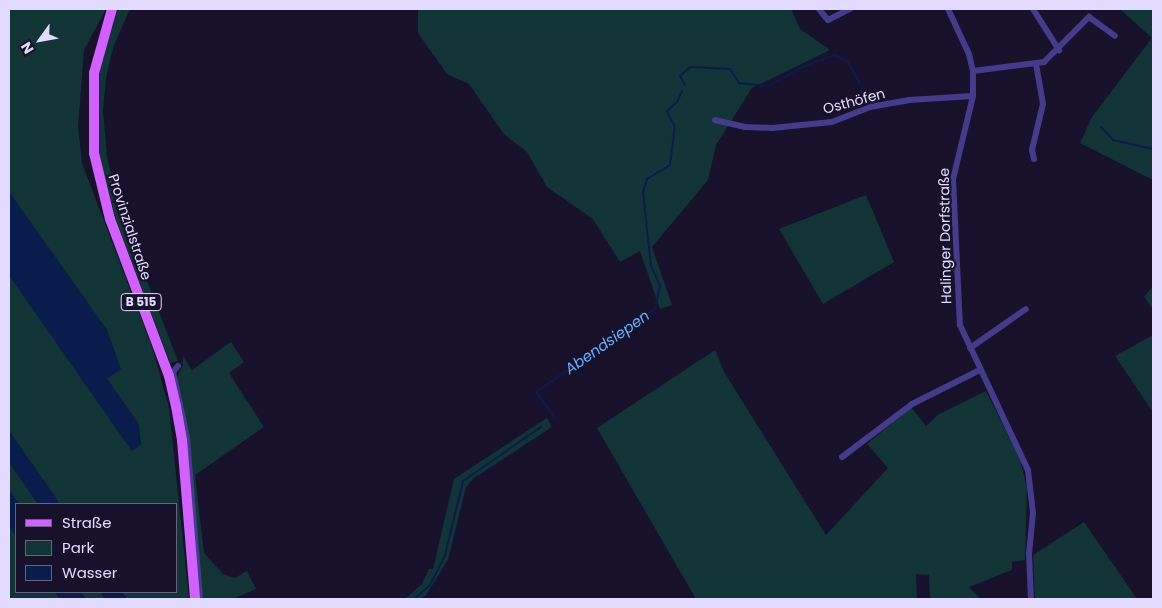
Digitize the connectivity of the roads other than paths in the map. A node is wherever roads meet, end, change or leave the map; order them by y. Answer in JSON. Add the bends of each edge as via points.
{"nodes":[{"id":1,"x":112,"y":9,"type":"edge"},
{"id":2,"x":819,"y":9,"type":"edge"},
{"id":3,"x":850,"y":9,"type":"edge"},
{"id":4,"x":948,"y":9,"type":"edge"},
{"id":5,"x":1033,"y":9,"type":"edge"},
{"id":6,"x":1115,"y":36,"type":"dead end"},
{"id":7,"x":1059,"y":50,"type":"junction"},
{"id":8,"x":1036,"y":64,"type":"junction"},
{"id":9,"x":973,"y":72,"type":"junction"},
{"id":10,"x":973,"y":96,"type":"junction"},
{"id":11,"x":715,"y":120,"type":"dead end"},
{"id":12,"x":1034,"y":159,"type":"dead end"},
{"id":13,"x":1026,"y":309,"type":"dead end"},
{"id":14,"x":970,"y":348,"type":"junction"},
{"id":15,"x":178,"y":366,"type":"dead end"},
{"id":16,"x":980,"y":370,"type":"junction"},
{"id":17,"x":842,"y":457,"type":"dead end"},
{"id":18,"x":195,"y":599,"type":"edge"},
{"id":19,"x":200,"y":599,"type":"edge"},
{"id":20,"x":1031,"y":599,"type":"edge"}],
"edges":[{"from":1,"to":18,"type":"main road","name":"Provinzialstraße","number":"B 515","via":[[94,73],[94,153],[110,219],[169,376],[176,406],[182,440]]},
{"from":2,"to":3,"type":"street","via":[[828,20]]},
{"from":4,"to":9,"type":"street","name":"Halinger Dorfstraße","via":[[969,54]]},
{"from":5,"to":7,"type":"street"},
{"from":6,"to":7,"type":"street","via":[[1089,17]]},
{"from":7,"to":8,"type":"street"},
{"from":8,"to":9,"type":"street"},
{"from":8,"to":12,"type":"street","via":[[1043,104],[1032,150]]},
{"from":9,"to":10,"type":"street","name":"Halinger Dorfstraße"},
{"from":10,"to":11,"type":"street","name":"Osthöfen","via":[[908,100],[870,107],[832,122],[772,128]]},
{"from":10,"to":14,"type":"street","name":"Halinger Dorfstraße","via":[[953,179],[960,325]]},
{"from":13,"to":14,"type":"street"},
{"from":14,"to":16,"type":"street","name":"Halinger Dorfstraße"},
{"from":15,"to":19,"type":"street","via":[[173,372],[187,437]]},
{"from":16,"to":17,"type":"street","via":[[912,404]]},
{"from":16,"to":20,"type":"street","name":"Halinger Dorfstraße","via":[[1020,450],[1032,489]]}]}
